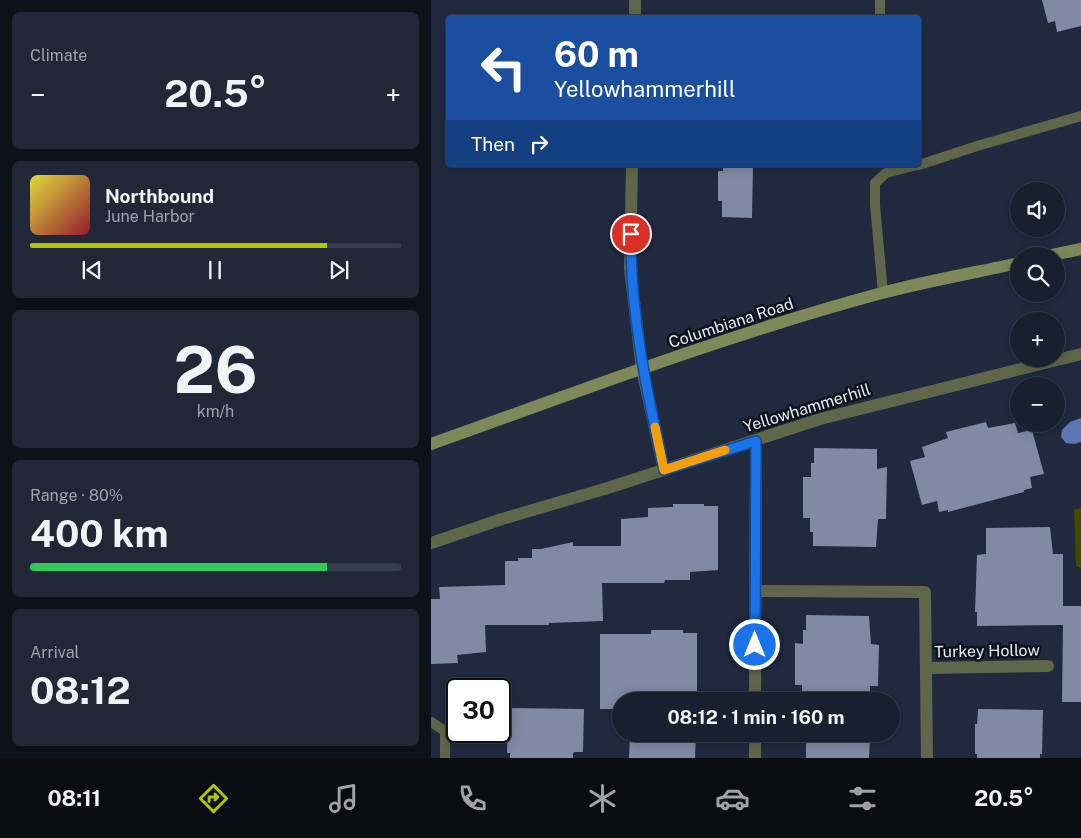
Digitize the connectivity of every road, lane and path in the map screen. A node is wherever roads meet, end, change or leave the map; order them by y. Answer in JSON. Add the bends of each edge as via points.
{"nodes":[{"id":1,"x":635,"y":0,"type":"edge"},
{"id":2,"x":880,"y":0,"type":"edge"},
{"id":3,"x":635,"y":15,"type":"edge"},
{"id":4,"x":880,"y":15,"type":"edge"},
{"id":5,"x":1081,"y":116,"type":"edge"},
{"id":6,"x":921,"y":164,"type":"edge"},
{"id":7,"x":632,"y":167,"type":"edge"},
{"id":8,"x":902,"y":167,"type":"edge"},
{"id":9,"x":886,"y":169,"type":"edge"},
{"id":10,"x":1081,"y":249,"type":"edge"},
{"id":11,"x":1065,"y":252,"type":"edge"},
{"id":12,"x":1010,"y":265,"type":"edge"},
{"id":13,"x":883,"y":293,"type":"junction"},
{"id":14,"x":1081,"y":354,"type":"edge"},
{"id":15,"x":642,"y":369,"type":"junction"},
{"id":16,"x":756,"y":441,"type":"junction"},
{"id":17,"x":431,"y":444,"type":"edge"},
{"id":18,"x":664,"y":470,"type":"junction"},
{"id":19,"x":431,"y":543,"type":"edge"},
{"id":20,"x":755,"y":591,"type":"junction"},
{"id":21,"x":1049,"y":666,"type":"dead end"},
{"id":22,"x":926,"y":668,"type":"junction"},
{"id":23,"x":755,"y":692,"type":"edge"},
{"id":24,"x":431,"y":722,"type":"edge"},
{"id":25,"x":755,"y":742,"type":"edge"},
{"id":26,"x":445,"y":758,"type":"edge"},
{"id":27,"x":755,"y":758,"type":"edge"},
{"id":28,"x":927,"y":758,"type":"edge"}],
"edges":[{"from":1,"to":3,"type":"street"},
{"from":2,"to":4,"type":"lane"},
{"from":5,"to":6,"type":"lane"},
{"from":7,"to":15,"type":"street","via":[[630,268]]},
{"from":8,"to":9,"type":"lane"},
{"from":9,"to":13,"type":"lane","via":[[875,183]]},
{"from":10,"to":11,"type":"main road"},
{"from":12,"to":13,"type":"main road","name":"Columbiana Road"},
{"from":13,"to":15,"type":"main road","name":"Columbiana Road"},
{"from":14,"to":16,"type":"street","name":"Yellowhammerhill","via":[[820,419]]},
{"from":15,"to":17,"type":"main road","name":"Columbiana Road"},
{"from":15,"to":18,"type":"street"},
{"from":16,"to":18,"type":"street","name":"Yellowhammerhill"},
{"from":16,"to":20,"type":"street"},
{"from":18,"to":19,"type":"street","name":"Yellowhammerhill"},
{"from":20,"to":22,"type":"street","via":[[925,592]]},
{"from":20,"to":23,"type":"street"},
{"from":21,"to":22,"type":"street","name":"Turkey Hollow"},
{"from":22,"to":28,"type":"street"},
{"from":24,"to":26,"type":"lane","via":[[445,731]]},
{"from":25,"to":27,"type":"street"}]}
